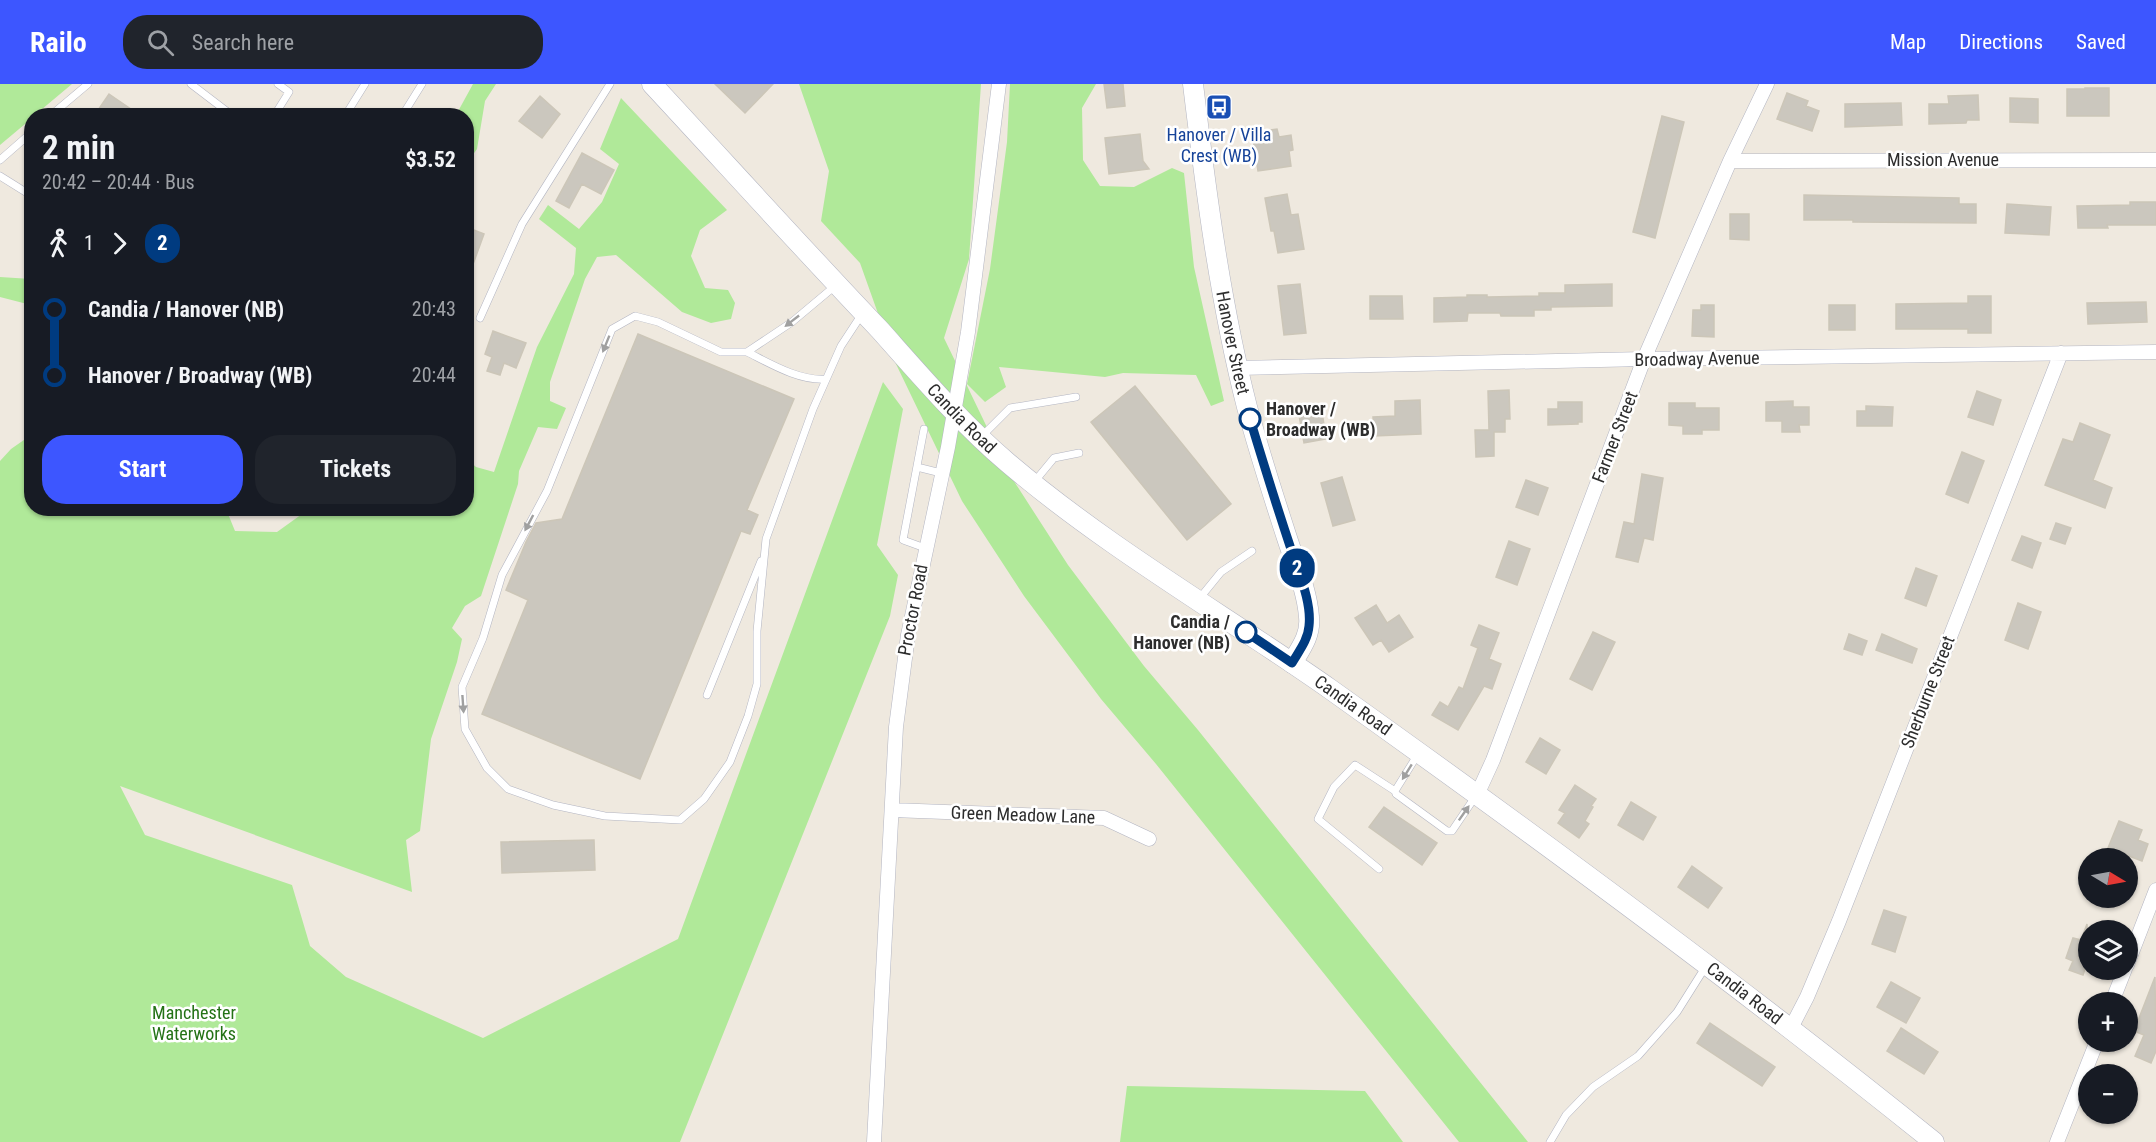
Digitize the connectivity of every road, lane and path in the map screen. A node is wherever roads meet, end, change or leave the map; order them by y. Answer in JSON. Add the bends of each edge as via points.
{"nodes":[{"id":1,"x":88,"y":84,"type":"edge"},
{"id":2,"x":191,"y":84,"type":"edge"},
{"id":3,"x":278,"y":84,"type":"edge"},
{"id":4,"x":365,"y":84,"type":"edge"},
{"id":5,"x":422,"y":84,"type":"edge"},
{"id":6,"x":610,"y":84,"type":"edge"},
{"id":7,"x":652,"y":84,"type":"edge"},
{"id":8,"x":999,"y":84,"type":"edge"},
{"id":9,"x":1193,"y":84,"type":"edge"},
{"id":10,"x":1767,"y":84,"type":"edge"},
{"id":11,"x":60,"y":108,"type":"edge"},
{"id":12,"x":222,"y":108,"type":"edge"},
{"id":13,"x":279,"y":108,"type":"edge"},
{"id":14,"x":350,"y":108,"type":"edge"},
{"id":15,"x":407,"y":108,"type":"edge"},
{"id":16,"x":24,"y":139,"type":"edge"},
{"id":17,"x":0,"y":160,"type":"edge"},
{"id":18,"x":2156,"y":160,"type":"edge"},
{"id":19,"x":1730,"y":161,"type":"junction"},
{"id":20,"x":0,"y":176,"type":"edge"},
{"id":21,"x":24,"y":191,"type":"edge"},
{"id":22,"x":837,"y":284,"type":"junction"},
{"id":23,"x":863,"y":313,"type":"junction"},
{"id":24,"x":480,"y":318,"type":"dead end"},
{"id":25,"x":747,"y":352,"type":"junction"},
{"id":26,"x":2156,"y":352,"type":"edge"},
{"id":27,"x":2061,"y":353,"type":"junction"},
{"id":28,"x":1644,"y":359,"type":"junction"},
{"id":29,"x":1237,"y":368,"type":"junction"},
{"id":30,"x":826,"y":380,"type":"junction"},
{"id":31,"x":1076,"y":397,"type":"dead end"},
{"id":32,"x":953,"y":411,"type":"junction"},
{"id":33,"x":924,"y":429,"type":"dead end"},
{"id":34,"x":980,"y":438,"type":"junction"},
{"id":35,"x":1079,"y":453,"type":"dead end"},
{"id":36,"x":917,"y":467,"type":"junction"},
{"id":37,"x":941,"y":473,"type":"junction"},
{"id":38,"x":1033,"y":483,"type":"junction"},
{"id":39,"x":925,"y":548,"type":"junction"},
{"id":40,"x":1252,"y":551,"type":"dead end"},
{"id":41,"x":764,"y":554,"type":"junction"},
{"id":42,"x":1198,"y":601,"type":"junction"},
{"id":43,"x":1292,"y":663,"type":"junction"},
{"id":44,"x":707,"y":695,"type":"dead end"},
{"id":45,"x":1418,"y":754,"type":"junction"},
{"id":46,"x":1395,"y":791,"type":"junction"},
{"id":47,"x":1477,"y":795,"type":"junction"},
{"id":48,"x":892,"y":810,"type":"junction"},
{"id":49,"x":1149,"y":839,"type":"dead end"},
{"id":50,"x":1379,"y":869,"type":"dead end"},
{"id":51,"x":2156,"y":890,"type":"edge"},
{"id":52,"x":2138,"y":936,"type":"edge"},
{"id":53,"x":1706,"y":966,"type":"junction"},
{"id":54,"x":1791,"y":1028,"type":"junction"},
{"id":55,"x":2093,"y":1052,"type":"edge"},
{"id":56,"x":874,"y":1142,"type":"edge"},
{"id":57,"x":1550,"y":1142,"type":"edge"},
{"id":58,"x":1934,"y":1142,"type":"edge"},
{"id":59,"x":2057,"y":1142,"type":"edge"}],
"edges":[{"from":1,"to":11,"type":"lane"},
{"from":2,"to":12,"type":"lane"},
{"from":3,"to":13,"type":"lane","via":[[289,92]]},
{"from":4,"to":14,"type":"lane"},
{"from":5,"to":15,"type":"lane"},
{"from":6,"to":24,"type":"lane","via":[[522,224]]},
{"from":7,"to":22,"type":"main road","name":"Candia Road"},
{"from":8,"to":32,"type":"street","name":"Proctor Road","via":[[968,332]]},
{"from":9,"to":29,"type":"main road","name":"Hanover Street","via":[[1214,241]]},
{"from":10,"to":19,"type":"street","name":"Farmer Street"},
{"from":16,"to":17,"type":"lane"},
{"from":18,"to":19,"type":"street","name":"Mission Avenue"},
{"from":19,"to":28,"type":"street","name":"Farmer Street"},
{"from":20,"to":21,"type":"lane"},
{"from":22,"to":23,"type":"main road","name":"Candia Road"},
{"from":22,"to":25,"type":"lane","one_way":true,"via":[[792,322]]},
{"from":23,"to":30,"type":"lane","via":[[841,346]]},
{"from":23,"to":32,"type":"main road","name":"Candia Road"},
{"from":25,"to":30,"type":"lane","via":[[813,380]]},
{"from":25,"to":41,"type":"lane","one_way":true,"via":[[721,352],[658,322],[635,316],[612,329],[547,491],[502,574],[483,638],[462,687],[465,729],[488,768],[508,789],[553,805],[605,816],[680,820],[704,799],[730,762],[748,716],[757,684]]},
{"from":26,"to":27,"type":"street","name":"Broadway Avenue"},
{"from":27,"to":28,"type":"street","name":"Broadway Avenue"},
{"from":27,"to":54,"type":"street","name":"Sherburne Street","via":[[1839,921]]},
{"from":28,"to":29,"type":"street","name":"Broadway Avenue"},
{"from":28,"to":47,"type":"street","name":"Farmer Street"},
{"from":29,"to":43,"type":"main road","name":"Hanover Street","via":[[1309,616],[1306,639]]},
{"from":30,"to":41,"type":"lane","via":[[779,500]]},
{"from":31,"to":34,"type":"lane","via":[[1010,408]]},
{"from":32,"to":34,"type":"main road","name":"Candia Road"},
{"from":32,"to":37,"type":"street","name":"Proctor Road"},
{"from":33,"to":36,"type":"lane"},
{"from":34,"to":38,"type":"main road","name":"Candia Road"},
{"from":35,"to":38,"type":"lane","via":[[1054,458]]},
{"from":36,"to":37,"type":"lane"},
{"from":36,"to":39,"type":"lane","via":[[903,540]]},
{"from":37,"to":39,"type":"street","name":"Proctor Road"},
{"from":38,"to":42,"type":"main road","name":"Candia Road"},
{"from":39,"to":48,"type":"street","name":"Proctor Road","via":[[900,687]]},
{"from":40,"to":42,"type":"lane","via":[[1221,572]]},
{"from":41,"to":44,"type":"lane"},
{"from":42,"to":43,"type":"main road","name":"Candia Road"},
{"from":43,"to":45,"type":"main road","name":"Candia Road"},
{"from":45,"to":46,"type":"lane","one_way":true},
{"from":45,"to":47,"type":"main road","name":"Candia Road"},
{"from":46,"to":47,"type":"lane","one_way":true,"via":[[1448,831],[1452,831]]},
{"from":46,"to":50,"type":"lane","via":[[1355,765],[1334,788],[1318,819]]},
{"from":47,"to":53,"type":"main road","name":"Candia Road"},
{"from":48,"to":49,"type":"street","name":"Green Meadow Lane","via":[[1104,818]]},
{"from":48,"to":56,"type":"street","name":"Proctor Road"},
{"from":51,"to":52,"type":"street"},
{"from":53,"to":54,"type":"main road","name":"Candia Road"},
{"from":53,"to":57,"type":"lane","via":[[1677,1012],[1638,1056],[1593,1087],[1566,1115]]},
{"from":54,"to":58,"type":"main road","name":"Candia Road"},
{"from":55,"to":59,"type":"street"}]}
